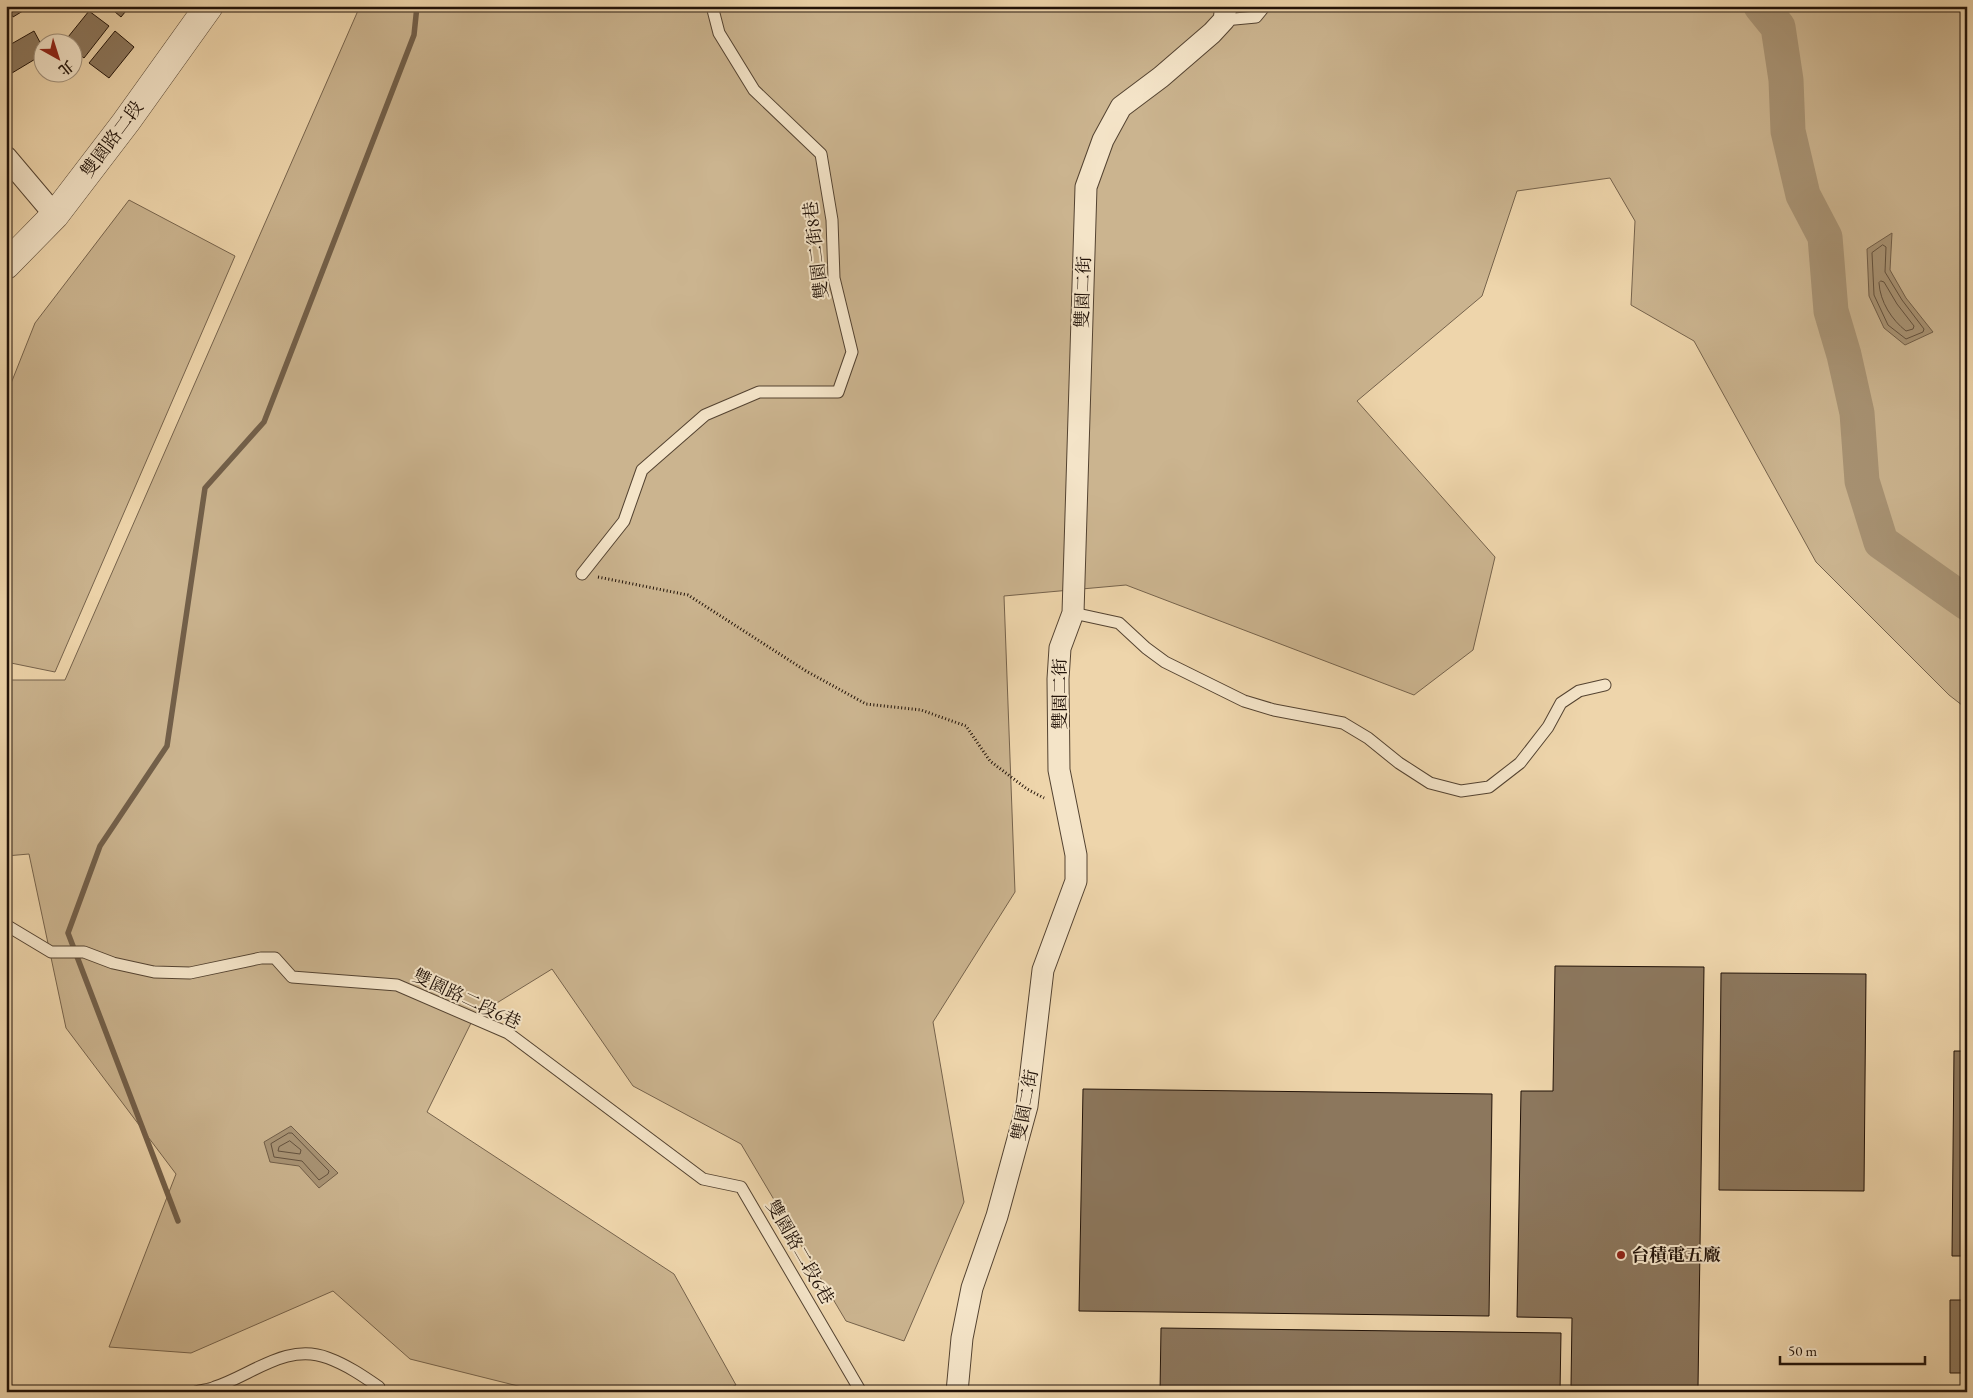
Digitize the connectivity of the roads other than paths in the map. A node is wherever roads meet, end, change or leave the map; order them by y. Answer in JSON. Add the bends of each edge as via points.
{"nodes":[{"id":1,"x":209,"y":6,"type":"edge"},
{"id":2,"x":712,"y":6,"type":"edge"},
{"id":3,"x":1265,"y":6,"type":"edge"},
{"id":4,"x":1225,"y":13,"type":"edge"},
{"id":5,"x":6,"y":157,"type":"edge"},
{"id":6,"x":55,"y":215,"type":"junction"},
{"id":7,"x":6,"y":265,"type":"edge"},
{"id":8,"x":582,"y":574,"type":"road end"},
{"id":9,"x":1073,"y":613,"type":"junction"},
{"id":10,"x":1605,"y":685,"type":"dead end"},
{"id":11,"x":6,"y":925,"type":"edge"},
{"id":12,"x":196,"y":1392,"type":"edge"},
{"id":13,"x":379,"y":1392,"type":"edge"},
{"id":14,"x":861,"y":1392,"type":"edge"},
{"id":15,"x":957,"y":1392,"type":"edge"}],
"edges":[{"from":1,"to":6,"type":"street","name":"雙園路二段"},
{"from":2,"to":8,"type":"lane","name":"雙園二街8巷","via":[[719,33],[754,90],[821,154],[832,220],[834,278],[852,352],[838,392],[758,392],[705,415],[642,470],[624,521]]},
{"from":3,"to":4,"type":"lane","via":[[1256,17]]},
{"from":4,"to":9,"type":"street","name":"雙園二街","via":[[1161,77],[1121,107],[1103,140],[1086,188]]},
{"from":5,"to":6,"type":"street"},
{"from":6,"to":7,"type":"street","name":"雙園路二段"},
{"from":9,"to":10,"type":"lane","via":[[1119,623],[1165,662],[1244,701],[1343,723],[1430,784],[1461,792],[1489,787],[1520,763],[1548,727],[1561,703],[1578,691]]},
{"from":9,"to":15,"type":"street","name":"雙園二街","via":[[1060,648],[1059,770],[1076,855],[1076,881],[1044,970],[1027,1106],[997,1216],[972,1288],[962,1338]]},
{"from":11,"to":14,"type":"lane","name":"雙園路二段6巷","via":[[51,952],[84,952],[113,963],[154,972],[190,973],[261,958],[276,958],[292,977],[397,985],[508,1033],[702,1179],[742,1187]]},
{"from":12,"to":13,"type":"lane","via":[[296,1354],[326,1357],[352,1368],[379,1387]]}]}
